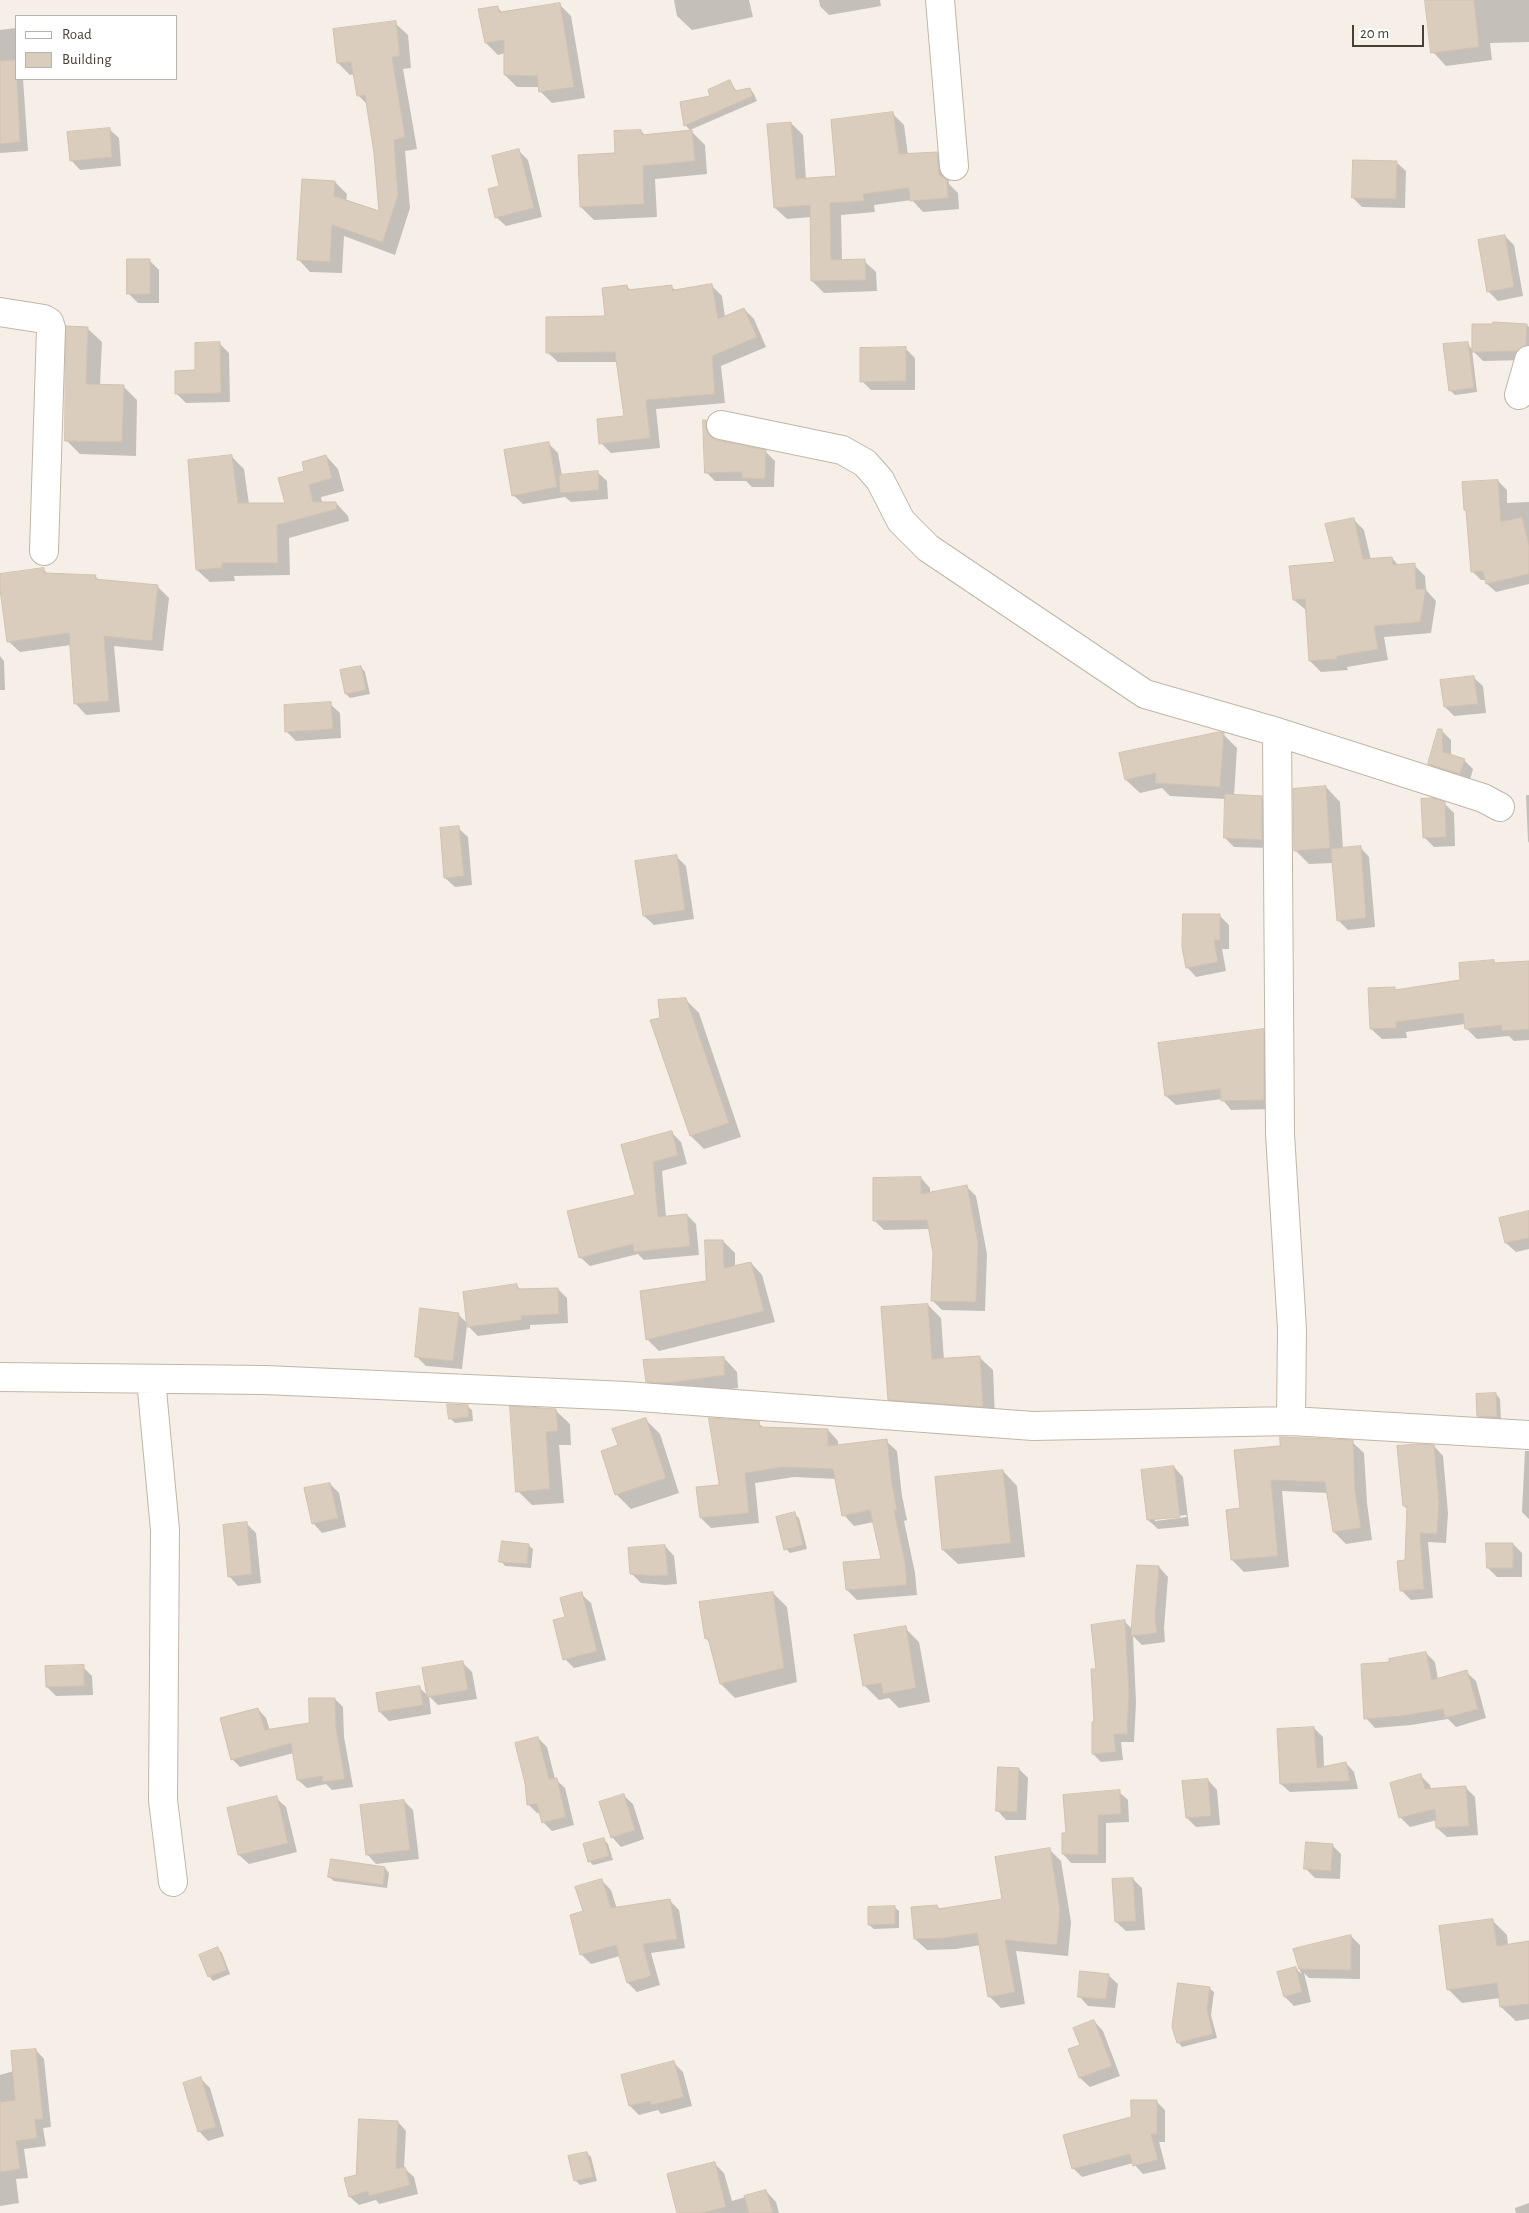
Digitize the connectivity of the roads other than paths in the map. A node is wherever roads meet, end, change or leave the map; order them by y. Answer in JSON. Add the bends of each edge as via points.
{"nodes":[{"id":1,"x":940,"y":0,"type":"edge"},
{"id":2,"x":954,"y":166,"type":"dead end"},
{"id":3,"x":0,"y":312,"type":"edge"},
{"id":4,"x":1529,"y":360,"type":"edge"},
{"id":5,"x":1519,"y":395,"type":"dead end"},
{"id":6,"x":721,"y":424,"type":"dead end"},
{"id":7,"x":44,"y":551,"type":"dead end"},
{"id":8,"x":1277,"y":732,"type":"junction"},
{"id":9,"x":1500,"y":807,"type":"dead end"},
{"id":10,"x":0,"y":1377,"type":"edge"},
{"id":11,"x":151,"y":1379,"type":"junction"},
{"id":12,"x":1291,"y":1421,"type":"junction"},
{"id":13,"x":1529,"y":1435,"type":"edge"},
{"id":14,"x":173,"y":1882,"type":"dead end"}],
"edges":[{"from":1,"to":2,"type":"street"},
{"from":3,"to":7,"type":"street","via":[[44,319],[51,328]]},
{"from":4,"to":5,"type":"street"},
{"from":6,"to":8,"type":"street","via":[[842,450],[865,463],[880,480],[901,521],[928,548],[1145,694]]},
{"from":8,"to":9,"type":"street","via":[[1483,798]]},
{"from":8,"to":12,"type":"street","via":[[1280,1134],[1292,1329]]},
{"from":10,"to":11,"type":"street"},
{"from":11,"to":12,"type":"street","via":[[265,1380],[626,1396],[1033,1426]]},
{"from":11,"to":14,"type":"street","via":[[165,1530],[163,1800]]},
{"from":12,"to":13,"type":"street"}]}
